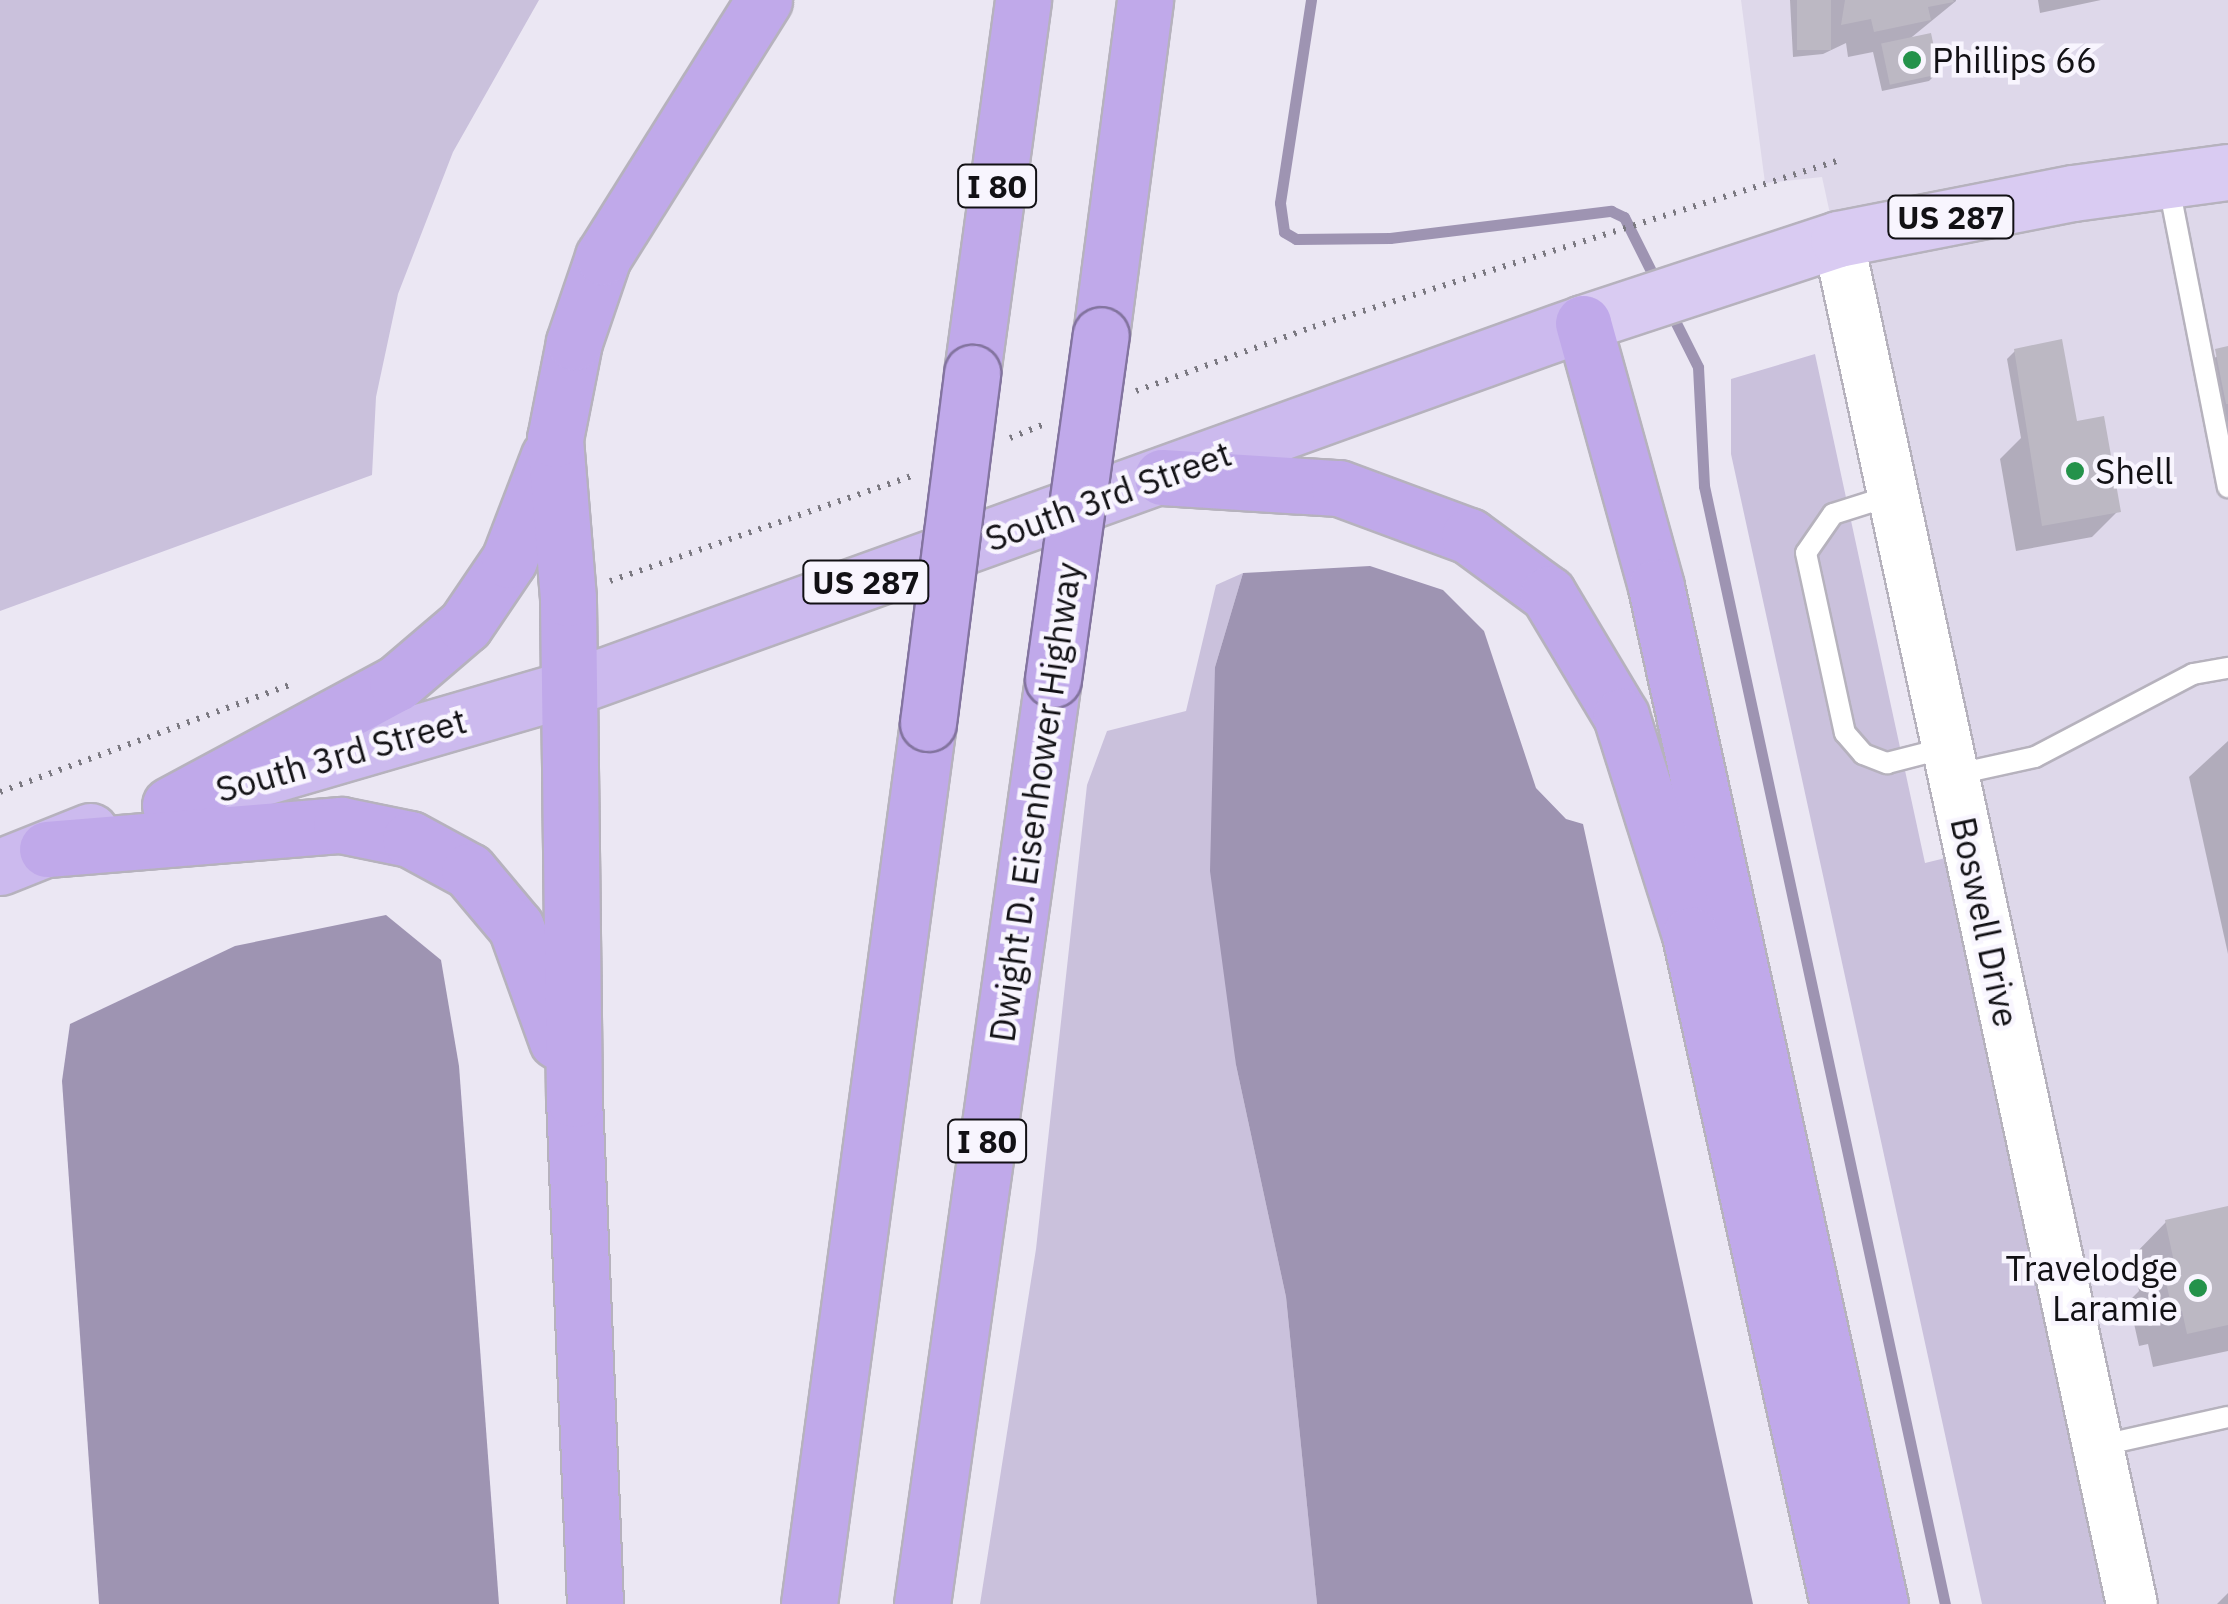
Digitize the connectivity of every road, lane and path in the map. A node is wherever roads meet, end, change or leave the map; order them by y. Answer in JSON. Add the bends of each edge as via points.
{"nodes":[{"id":1,"x":764,"y":0,"type":"edge"},
{"id":2,"x":1022,"y":0,"type":"edge"},
{"id":3,"x":1145,"y":0,"type":"edge"},
{"id":4,"x":1840,"y":160,"type":"dead end"},
{"id":5,"x":2228,"y":172,"type":"edge"},
{"id":6,"x":2167,"y":180,"type":"junction"},
{"id":7,"x":1838,"y":239,"type":"junction"},
{"id":8,"x":1583,"y":323,"type":"junction"},
{"id":9,"x":1130,"y":391,"type":"dead end"},
{"id":10,"x":555,"y":439,"type":"junction"},
{"id":11,"x":1162,"y":477,"type":"junction"},
{"id":12,"x":2228,"y":487,"type":"edge"},
{"id":13,"x":1893,"y":495,"type":"junction"},
{"id":14,"x":2228,"y":668,"type":"edge"},
{"id":15,"x":570,"y":688,"type":"junction"},
{"id":16,"x":1950,"y":761,"type":"junction"},
{"id":17,"x":170,"y":805,"type":"junction"},
{"id":18,"x":23,"y":858,"type":"edge"},
{"id":19,"x":1690,"y":935,"type":"junction"},
{"id":20,"x":574,"y":1099,"type":"junction"},
{"id":21,"x":951,"y":1387,"type":"junction"},
{"id":22,"x":2228,"y":1418,"type":"edge"},
{"id":23,"x":2098,"y":1446,"type":"junction"},
{"id":24,"x":595,"y":1604,"type":"edge"},
{"id":25,"x":808,"y":1604,"type":"edge"},
{"id":26,"x":922,"y":1604,"type":"edge"},
{"id":27,"x":933,"y":1604,"type":"edge"},
{"id":28,"x":1838,"y":1604,"type":"edge"},
{"id":29,"x":1880,"y":1604,"type":"edge"},
{"id":30,"x":2132,"y":1604,"type":"edge"}],
"edges":[{"from":1,"to":10,"type":"highway","via":[[603,257],[574,342]]},
{"from":2,"to":25,"type":"highway","number":"I 80","bridge":true},
{"from":3,"to":21,"type":"highway","name":"Dwight D. Eisenhower Highway","number":"I 80","bridge":true},
{"from":4,"to":9,"type":"path"},
{"from":5,"to":6,"type":"main road","name":"South 3rd Street","number":"US 287"},
{"from":6,"to":7,"type":"main road","name":"South 3rd Street","number":"US 287"},
{"from":6,"to":12,"type":"lane"},
{"from":7,"to":8,"type":"main road","name":"South 3rd Street","number":"US 287"},
{"from":7,"to":13,"type":"street","name":"Boswell Drive"},
{"from":8,"to":11,"type":"highway","name":"South 3rd Street","number":"US 287"},
{"from":8,"to":19,"type":"highway","via":[[1591,414]]},
{"from":8,"to":29,"type":"highway","via":[[1656,587]]},
{"from":10,"to":15,"type":"highway"},
{"from":10,"to":17,"type":"highway","via":[[510,560],[466,626],[397,683],[297,731]]},
{"from":11,"to":15,"type":"highway","name":"South 3rd Street","number":"US 287"},
{"from":11,"to":19,"type":"highway","via":[[1340,488],[1469,536],[1548,594],[1622,716]]},
{"from":13,"to":16,"type":"street","name":"Boswell Drive"},
{"from":13,"to":16,"type":"lane","via":[[1833,514],[1806,554],[1845,733],[1863,754],[1887,763]]},
{"from":14,"to":16,"type":"lane","via":[[2193,674],[2035,757]]},
{"from":15,"to":17,"type":"highway","name":"South 3rd Street","number":"US 287"},
{"from":15,"to":20,"type":"highway"},
{"from":16,"to":23,"type":"street","name":"Boswell Drive"},
{"from":17,"to":18,"type":"highway","name":"South 3rd Street","number":"US 287"},
{"from":18,"to":20,"type":"highway","via":[[340,825],[410,839],[469,871],[516,927],[543,991]]},
{"from":19,"to":28,"type":"highway"},
{"from":20,"to":24,"type":"highway"},
{"from":21,"to":26,"type":"highway","name":"Dwight D. Eisenhower Highway","number":"I 80"},
{"from":21,"to":27,"type":"highway"},
{"from":22,"to":23,"type":"lane"},
{"from":23,"to":30,"type":"street","name":"Boswell Drive"}]}
